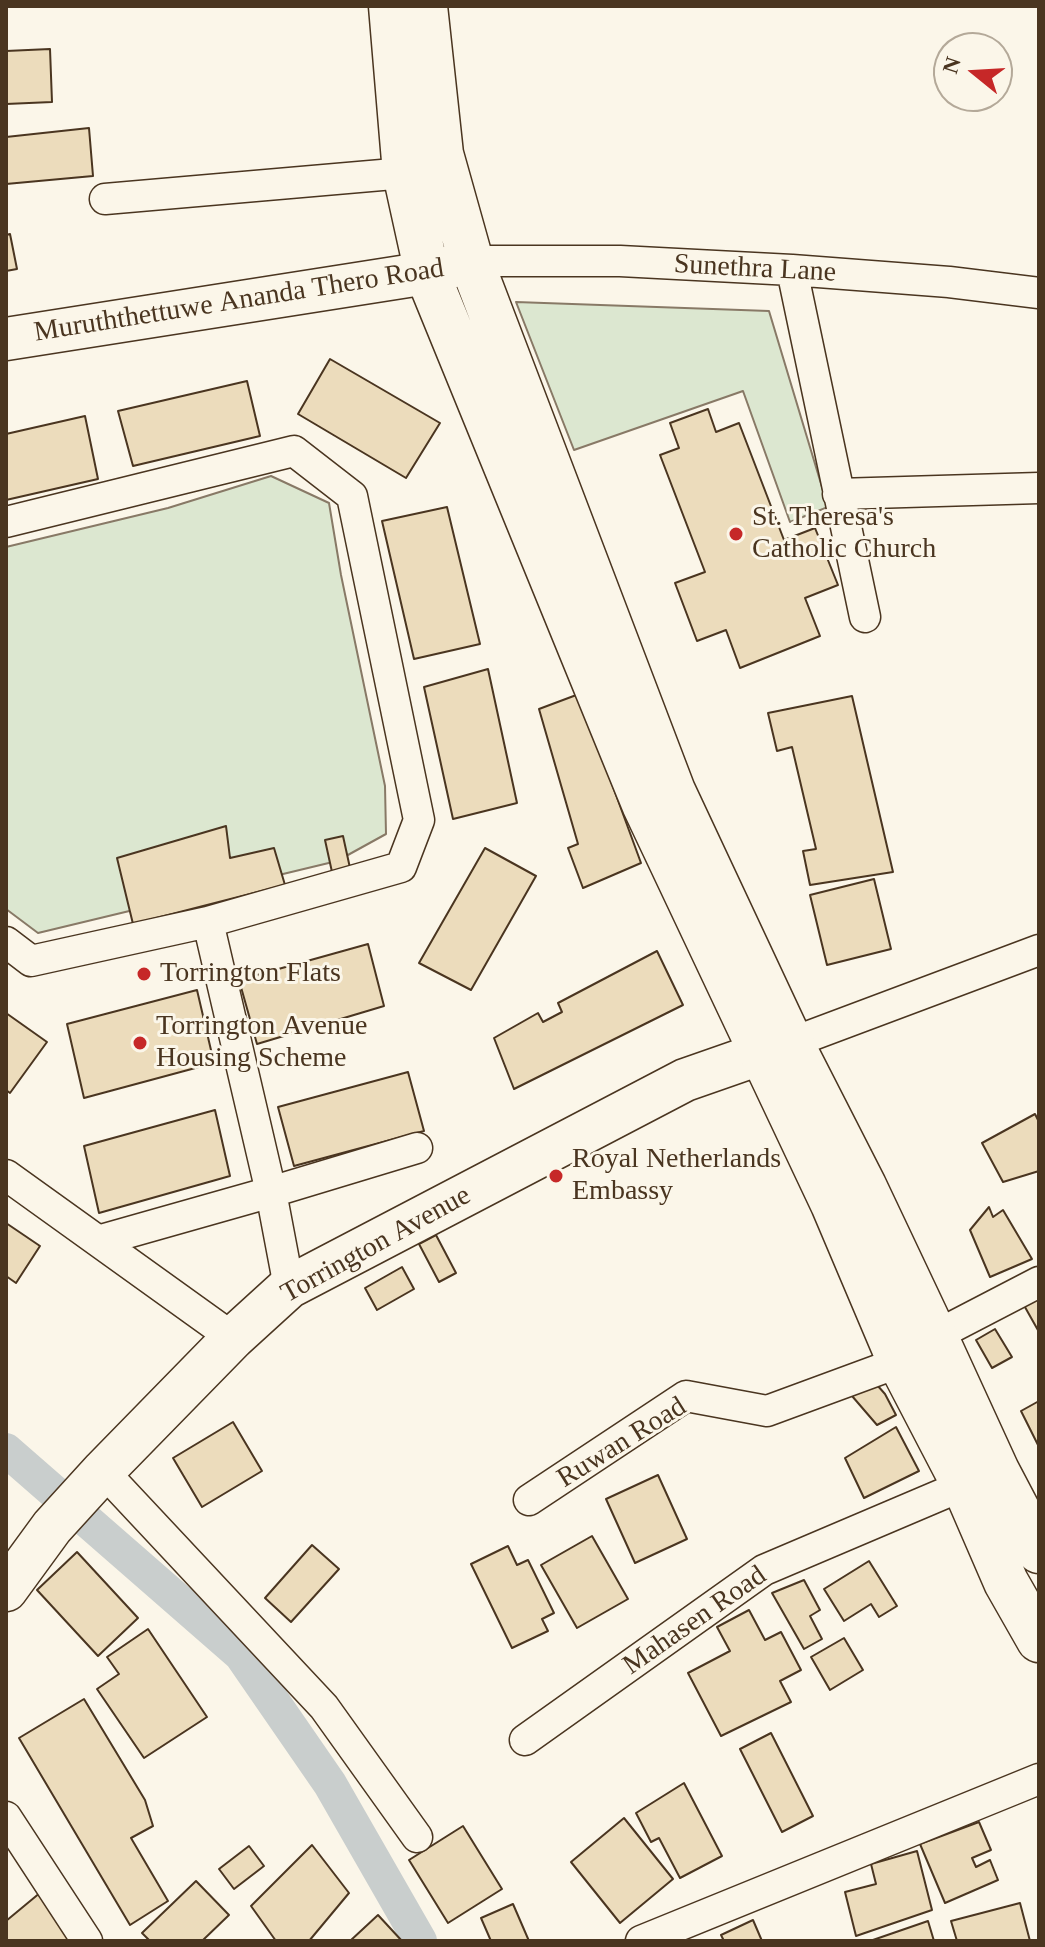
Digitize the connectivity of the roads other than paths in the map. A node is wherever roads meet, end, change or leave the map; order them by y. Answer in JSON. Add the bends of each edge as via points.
{"nodes":[{"id":1,"x":382,"y":6,"type":"edge"},
{"id":2,"x":391,"y":6,"type":"edge"},
{"id":3,"x":425,"y":6,"type":"edge"},
{"id":4,"x":405,"y":173,"type":"junction"},
{"id":5,"x":105,"y":199,"type":"dead end"},
{"id":6,"x":471,"y":261,"type":"junction"},
{"id":7,"x":792,"y":270,"type":"junction"},
{"id":8,"x":427,"y":273,"type":"junction"},
{"id":9,"x":1039,"y":293,"type":"edge"},
{"id":10,"x":6,"y":339,"type":"edge"},
{"id":11,"x":1039,"y":488,"type":"edge"},
{"id":12,"x":838,"y":494,"type":"junction"},
{"id":13,"x":6,"y":522,"type":"edge"},
{"id":14,"x":865,"y":617,"type":"dead end"},
{"id":15,"x":208,"y":922,"type":"junction"},
{"id":16,"x":6,"y":942,"type":"edge"},
{"id":17,"x":1039,"y":950,"type":"edge"},
{"id":18,"x":776,"y":1048,"type":"junction"},
{"id":19,"x":417,"y":1148,"type":"dead end"},
{"id":20,"x":6,"y":1175,"type":"edge"},
{"id":21,"x":271,"y":1192,"type":"junction"},
{"id":22,"x":98,"y":1241,"type":"junction"},
{"id":23,"x":1039,"y":1282,"type":"edge"},
{"id":24,"x":289,"y":1287,"type":"junction"},
{"id":25,"x":935,"y":1336,"type":"junction"},
{"id":26,"x":233,"y":1338,"type":"junction"},
{"id":27,"x":900,"y":1362,"type":"junction"},
{"id":28,"x":103,"y":1471,"type":"junction"},
{"id":29,"x":964,"y":1485,"type":"junction"},
{"id":30,"x":529,"y":1500,"type":"dead end"},
{"id":31,"x":1039,"y":1551,"type":"edge"},
{"id":32,"x":6,"y":1590,"type":"edge"},
{"id":33,"x":1039,"y":1640,"type":"edge"},
{"id":34,"x":525,"y":1740,"type":"dead end"},
{"id":35,"x":1039,"y":1779,"type":"edge"},
{"id":36,"x":6,"y":1817,"type":"edge"},
{"id":37,"x":417,"y":1837,"type":"dead end"},
{"id":38,"x":87,"y":1941,"type":"edge"},
{"id":39,"x":641,"y":1941,"type":"edge"}],
"edges":[{"from":1,"to":2,"type":"street"},
{"from":2,"to":4,"type":"main road"},
{"from":3,"to":6,"type":"main road","via":[[441,154]]},
{"from":4,"to":5,"type":"street"},
{"from":4,"to":8,"type":"main road"},
{"from":6,"to":7,"type":"street","name":"Sunethra Lane","via":[[620,261]]},
{"from":6,"to":8,"type":"main road","name":"Muruththettuwe Ananda Thero Road"},
{"from":6,"to":18,"type":"main road"},
{"from":7,"to":9,"type":"street","name":"Sunethra Lane"},
{"from":7,"to":12,"type":"street"},
{"from":8,"to":10,"type":"main road","name":"Muruththettuwe Ananda Thero Road"},
{"from":8,"to":18,"type":"main road","via":[[644,804]]},
{"from":11,"to":12,"type":"street"},
{"from":12,"to":14,"type":"street"},
{"from":13,"to":15,"type":"street","via":[[294,451],[352,496],[419,820],[401,867]]},
{"from":15,"to":16,"type":"street","via":[[31,961]]},
{"from":15,"to":21,"type":"street"},
{"from":17,"to":18,"type":"street"},
{"from":18,"to":24,"type":"main road","name":"Torrington Avenue","via":[[685,1080]]},
{"from":18,"to":25,"type":"main road","via":[[864,1186]]},
{"from":18,"to":27,"type":"main road","via":[[833,1204]]},
{"from":19,"to":21,"type":"street"},
{"from":20,"to":22,"type":"street"},
{"from":21,"to":22,"type":"street"},
{"from":21,"to":24,"type":"street"},
{"from":22,"to":26,"type":"street"},
{"from":23,"to":25,"type":"street"},
{"from":24,"to":26,"type":"main road","name":"Torrington Avenue"},
{"from":25,"to":31,"type":"main road"},
{"from":26,"to":28,"type":"main road","name":"Torrington Avenue"},
{"from":27,"to":29,"type":"main road"},
{"from":27,"to":30,"type":"street","name":"Ruwan Road","via":[[767,1411],[686,1396]]},
{"from":28,"to":32,"type":"main road","name":"Torrington Avenue","via":[[52,1527]]},
{"from":28,"to":37,"type":"street","via":[[324,1707]]},
{"from":29,"to":33,"type":"main road","via":[[1006,1582]]},
{"from":29,"to":34,"type":"street","name":"Mahasen Road","via":[[764,1570]]},
{"from":35,"to":39,"type":"street"},
{"from":36,"to":38,"type":"street"}]}
